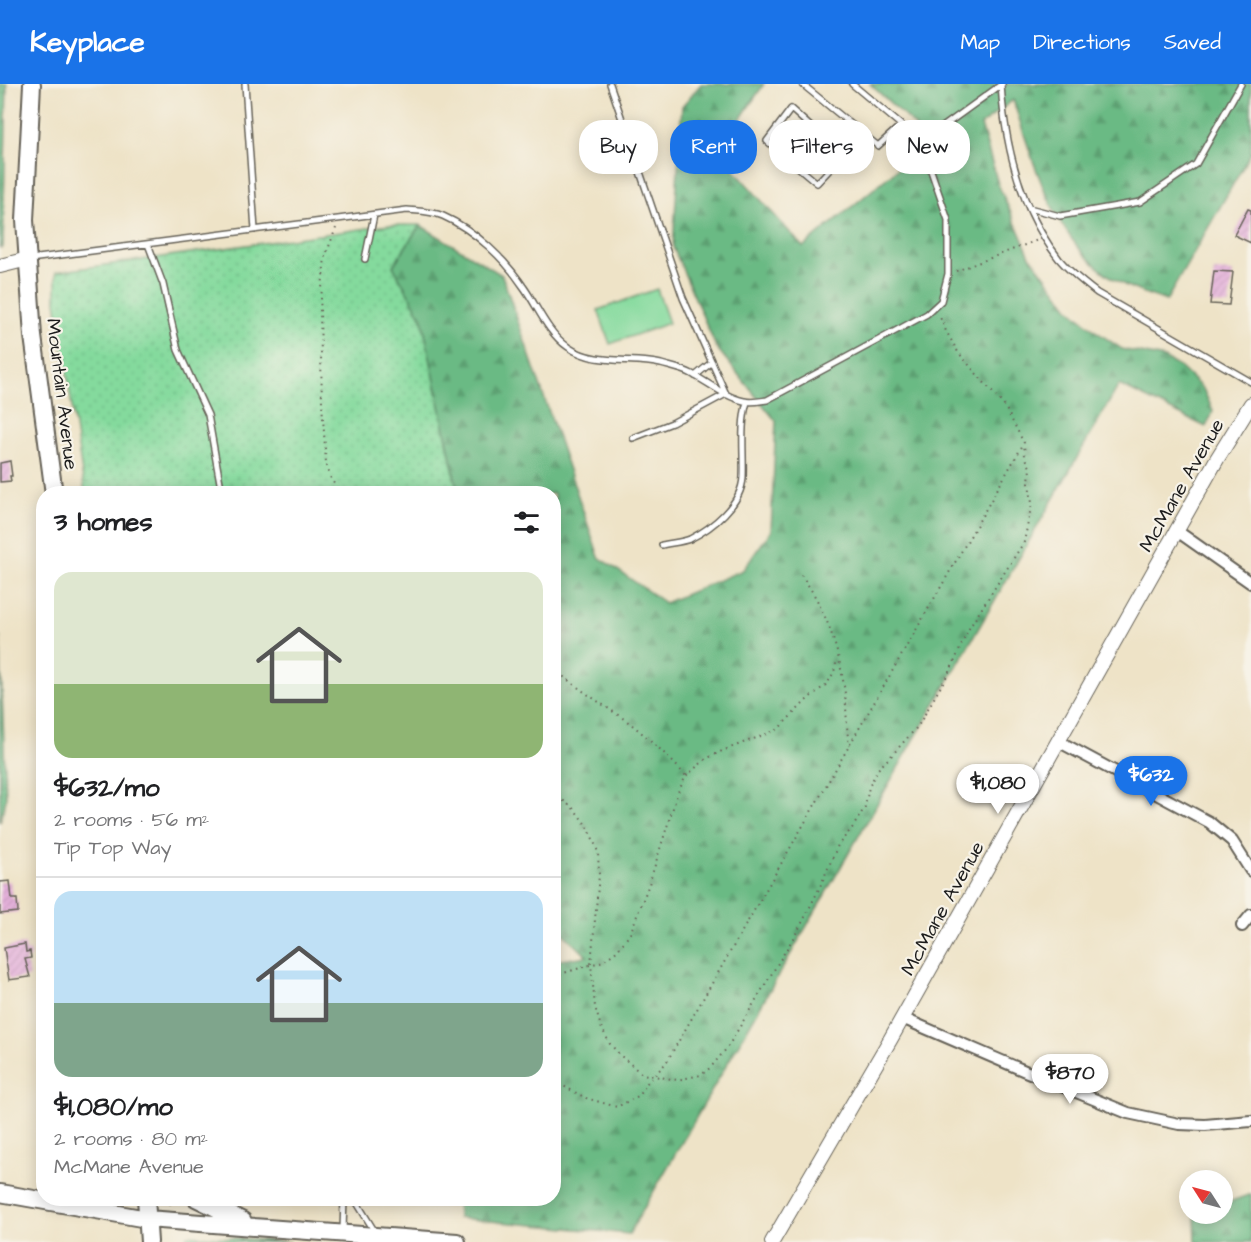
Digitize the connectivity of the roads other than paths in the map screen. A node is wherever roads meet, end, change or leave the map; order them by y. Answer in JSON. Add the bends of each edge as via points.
{"nodes":[{"id":1,"x":32,"y":84,"type":"edge"},
{"id":2,"x":245,"y":84,"type":"edge"},
{"id":3,"x":610,"y":84,"type":"edge"},
{"id":4,"x":802,"y":84,"type":"edge"},
{"id":5,"x":852,"y":84,"type":"edge"},
{"id":6,"x":1002,"y":84,"type":"edge"},
{"id":7,"x":1241,"y":84,"type":"edge"},
{"id":8,"x":846,"y":120,"type":"edge"},
{"id":9,"x":895,"y":120,"type":"edge"},
{"id":10,"x":952,"y":120,"type":"edge"},
{"id":11,"x":886,"y":139,"type":"edge"},
{"id":12,"x":874,"y":144,"type":"edge"},
{"id":13,"x":842,"y":156,"type":"joint"},
{"id":14,"x":932,"y":174,"type":"edge"},
{"id":15,"x":1029,"y":208,"type":"junction"},
{"id":16,"x":374,"y":214,"type":"junction"},
{"id":17,"x":255,"y":230,"type":"junction"},
{"id":18,"x":148,"y":244,"type":"junction"},
{"id":19,"x":28,"y":259,"type":"junction"},
{"id":20,"x":365,"y":259,"type":"dead end"},
{"id":21,"x":0,"y":266,"type":"edge"},
{"id":22,"x":712,"y":362,"type":"junction"},
{"id":23,"x":695,"y":376,"type":"junction"},
{"id":24,"x":1251,"y":382,"type":"edge"},
{"id":25,"x":726,"y":394,"type":"junction"},
{"id":26,"x":747,"y":402,"type":"junction"},
{"id":27,"x":1251,"y":404,"type":"edge"},
{"id":28,"x":633,"y":438,"type":"dead end"},
{"id":29,"x":53,"y":486,"type":"edge"},
{"id":30,"x":221,"y":486,"type":"edge"},
{"id":31,"x":1177,"y":531,"type":"junction"},
{"id":32,"x":662,"y":545,"type":"dead end"},
{"id":33,"x":1251,"y":583,"type":"edge"},
{"id":34,"x":1058,"y":741,"type":"junction"},
{"id":35,"x":1251,"y":871,"type":"edge"},
{"id":36,"x":1251,"y":915,"type":"edge"},
{"id":37,"x":1242,"y":926,"type":"dead end"},
{"id":38,"x":902,"y":1018,"type":"junction"},
{"id":39,"x":1251,"y":1121,"type":"edge"},
{"id":40,"x":0,"y":1193,"type":"edge"},
{"id":41,"x":36,"y":1199,"type":"edge"},
{"id":42,"x":74,"y":1206,"type":"edge"},
{"id":43,"x":146,"y":1206,"type":"edge"},
{"id":44,"x":212,"y":1206,"type":"edge"},
{"id":45,"x":344,"y":1206,"type":"edge"},
{"id":46,"x":358,"y":1206,"type":"edge"},
{"id":47,"x":147,"y":1219,"type":"junction"},
{"id":48,"x":252,"y":1226,"type":"junction"},
{"id":49,"x":343,"y":1233,"type":"junction"},
{"id":50,"x":377,"y":1239,"type":"edge"},
{"id":51,"x":149,"y":1242,"type":"edge"},
{"id":52,"x":457,"y":1242,"type":"edge"},
{"id":53,"x":772,"y":1242,"type":"edge"}],
"edges":[{"from":1,"to":19,"type":"main road","name":"Mountain Avenue","via":[[25,220]]},
{"from":2,"to":17,"type":"lane"},
{"from":3,"to":22,"type":"lane","via":[[683,297]]},
{"from":4,"to":8,"type":"lane"},
{"from":5,"to":9,"type":"lane"},
{"from":6,"to":10,"type":"lane"},
{"from":6,"to":15,"type":"lane","via":[[1014,166]]},
{"from":7,"to":15,"type":"lane","via":[[1196,164],[1140,202],[1060,216]]},
{"from":11,"to":12,"type":"lane","via":[[878,147]]},
{"from":13,"to":13,"type":"lane","via":[[817,183],[767,141],[791,109]]},
{"from":14,"to":26,"type":"lane","via":[[948,220],[948,274],[941,301],[927,314],[767,400]]},
{"from":15,"to":24,"type":"lane","via":[[1044,238],[1079,279]]},
{"from":16,"to":17,"type":"lane"},
{"from":16,"to":20,"type":"lane"},
{"from":16,"to":23,"type":"lane","via":[[425,211],[458,224],[513,273],[557,338],[569,348],[599,358],[659,364]]},
{"from":17,"to":18,"type":"lane"},
{"from":18,"to":19,"type":"lane"},
{"from":18,"to":30,"type":"lane","via":[[163,284],[178,350],[208,415]]},
{"from":19,"to":21,"type":"street"},
{"from":19,"to":29,"type":"main road","name":"Mountain Avenue","via":[[33,336]]},
{"from":22,"to":23,"type":"lane"},
{"from":22,"to":25,"type":"lane"},
{"from":23,"to":25,"type":"lane"},
{"from":25,"to":26,"type":"lane"},
{"from":25,"to":28,"type":"lane","via":[[672,423]]},
{"from":26,"to":32,"type":"lane","via":[[743,415],[743,480],[734,503],[688,539]]},
{"from":27,"to":31,"type":"street","name":"McMane Avenue"},
{"from":31,"to":33,"type":"street"},
{"from":31,"to":34,"type":"street","name":"McMane Avenue"},
{"from":34,"to":35,"type":"street","via":[[1209,822],[1232,841]]},
{"from":34,"to":38,"type":"street","name":"McMane Avenue"},
{"from":36,"to":37,"type":"street"},
{"from":38,"to":39,"type":"street","via":[[1128,1113],[1179,1124]]},
{"from":38,"to":53,"type":"street","name":"McMane Avenue"},
{"from":40,"to":41,"type":"main road"},
{"from":42,"to":47,"type":"main road"},
{"from":43,"to":47,"type":"main road"},
{"from":44,"to":48,"type":"main road"},
{"from":45,"to":49,"type":"lane"},
{"from":46,"to":50,"type":"lane"},
{"from":47,"to":48,"type":"main road"},
{"from":47,"to":51,"type":"main road"},
{"from":48,"to":49,"type":"main road"},
{"from":49,"to":50,"type":"main road"},
{"from":50,"to":52,"type":"main road"}]}
